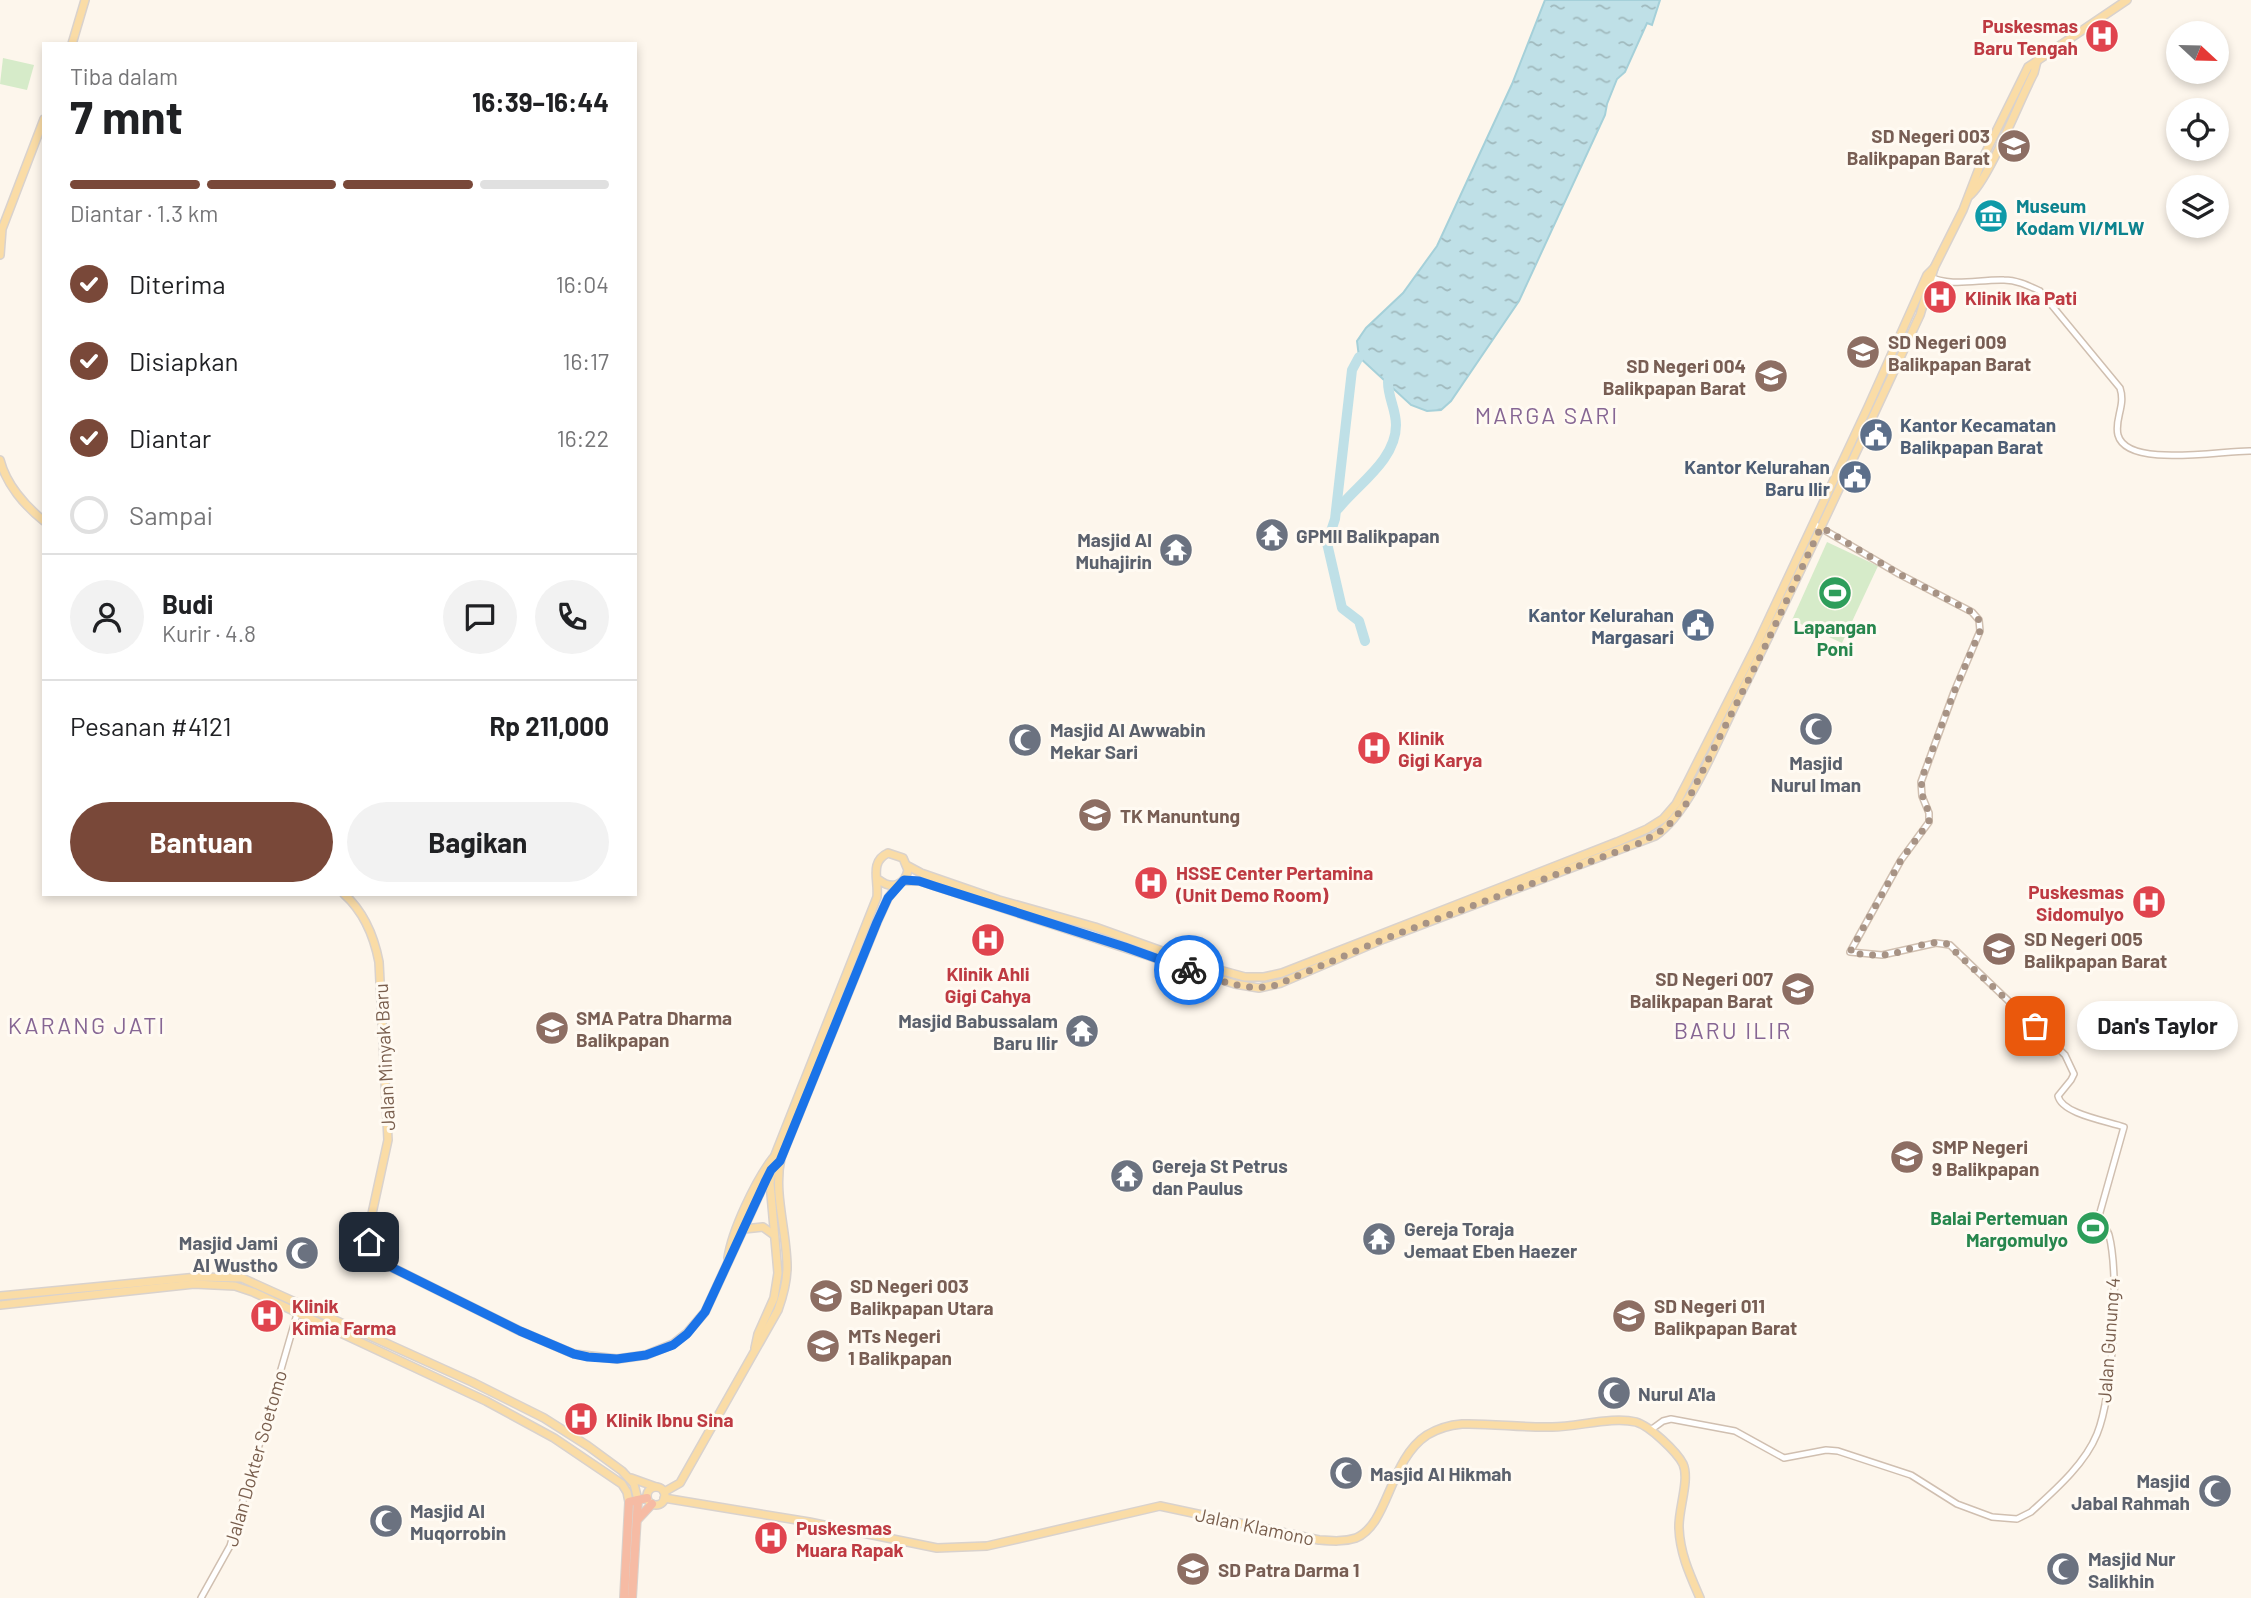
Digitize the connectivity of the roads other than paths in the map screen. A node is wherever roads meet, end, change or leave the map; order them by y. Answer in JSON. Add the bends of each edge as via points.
{"nodes":[{"id":1,"x":85,"y":0,"type":"edge"},
{"id":2,"x":2127,"y":0,"type":"edge"},
{"id":3,"x":73,"y":42,"type":"edge"},
{"id":4,"x":2038,"y":60,"type":"junction"},
{"id":5,"x":42,"y":124,"type":"edge"},
{"id":6,"x":1969,"y":196,"type":"junction"},
{"id":7,"x":0,"y":255,"type":"edge"},
{"id":8,"x":1930,"y":277,"type":"junction"},
{"id":9,"x":2251,"y":451,"type":"edge"},
{"id":10,"x":0,"y":460,"type":"edge"},
{"id":11,"x":42,"y":519,"type":"edge"},
{"id":12,"x":1818,"y":525,"type":"junction"},
{"id":13,"x":908,"y":866,"type":"junction"},
{"id":14,"x":879,"y":880,"type":"junction"},
{"id":15,"x":901,"y":883,"type":"junction"},
{"id":16,"x":346,"y":896,"type":"edge"},
{"id":17,"x":1416,"y":924,"type":"junction"},
{"id":18,"x":1201,"y":965,"type":"junction"},
{"id":19,"x":1196,"y":972,"type":"junction"},
{"id":20,"x":810,"y":1076,"type":"junction"},
{"id":21,"x":778,"y":1158,"type":"junction"},
{"id":22,"x":771,"y":1170,"type":"junction"},
{"id":23,"x":744,"y":1229,"type":"junction"},
{"id":24,"x":774,"y":1235,"type":"junction"},
{"id":25,"x":727,"y":1262,"type":"junction"},
{"id":26,"x":0,"y":1296,"type":"edge"},
{"id":27,"x":0,"y":1305,"type":"edge"},
{"id":28,"x":297,"y":1314,"type":"junction"},
{"id":29,"x":755,"y":1349,"type":"junction"},
{"id":30,"x":1652,"y":1429,"type":"junction"},
{"id":31,"x":629,"y":1477,"type":"junction"},
{"id":32,"x":663,"y":1493,"type":"junction"},
{"id":33,"x":641,"y":1501,"type":"junction"},
{"id":34,"x":638,"y":1519,"type":"junction"},
{"id":35,"x":201,"y":1598,"type":"edge"},
{"id":36,"x":624,"y":1598,"type":"edge"},
{"id":37,"x":632,"y":1598,"type":"edge"},
{"id":38,"x":1700,"y":1598,"type":"edge"}],
"edges":[{"from":1,"to":3,"type":"main road"},
{"from":2,"to":4,"type":"main road"},
{"from":4,"to":6,"type":"main road","via":[[1990,165]]},
{"from":4,"to":6,"type":"main road","via":[[2028,67]]},
{"from":5,"to":7,"type":"main road","via":[[2,229]]},
{"from":6,"to":8,"type":"main road"},
{"from":8,"to":9,"type":"street","via":[[1950,283],[2006,279],[2040,291],[2120,387],[2123,400],[2118,435],[2127,448],[2151,455]]},
{"from":8,"to":12,"type":"main road","via":[[1920,315]]},
{"from":10,"to":11,"type":"main road","via":[[8,480]]},
{"from":12,"to":17,"type":"main road","via":[[1688,781],[1662,819],[1647,830]]},
{"from":12,"to":17,"type":"main road","via":[[1763,651],[1685,806],[1659,833]]},
{"from":12,"to":30,"type":"street","name":"Jalan Gunung 4","via":[[1979,620],[1980,631],[1922,778],[1929,822],[1901,860],[1850,952],[1882,955],[1936,943],[1950,945],[2065,1055],[2074,1074],[2058,1096],[2060,1103],[2124,1127],[2099,1216],[2109,1236],[2114,1295],[2109,1376],[2098,1433],[2085,1455],[2027,1515],[2011,1520],[1964,1508],[1919,1478],[1834,1450],[1784,1458],[1728,1430],[1671,1419]]},
{"from":13,"to":14,"type":"main road","via":[[899,855],[884,855],[876,868]]},
{"from":13,"to":15,"type":"main road"},
{"from":13,"to":18,"type":"main road"},
{"from":14,"to":15,"type":"main road","via":[[890,886]]},
{"from":14,"to":20,"type":"main road","via":[[877,897]]},
{"from":15,"to":19,"type":"main road","via":[[929,884]]},
{"from":15,"to":20,"type":"main road","via":[[888,898]]},
{"from":16,"to":25,"type":"main road","name":"Jalan Minyak Baru","via":[[372,935],[379,962],[388,1140],[369,1228],[373,1254],[388,1266],[520,1331],[574,1354],[601,1359],[632,1358],[673,1345],[705,1312]]},
{"from":17,"to":18,"type":"main road","via":[[1272,976],[1245,977]]},
{"from":17,"to":19,"type":"main road","via":[[1270,987],[1244,986]]},
{"from":18,"to":19,"type":"main road"},
{"from":20,"to":21,"type":"main road"},
{"from":21,"to":22,"type":"main road","name":"Jalan Minyak Baru"},
{"from":21,"to":25,"type":"main road","via":[[753,1192]]},
{"from":21,"to":29,"type":"main road","via":[[786,1275],[778,1310]]},
{"from":22,"to":23,"type":"main road","name":"Jalan Minyak Baru"},
{"from":22,"to":24,"type":"main road"},
{"from":23,"to":24,"type":"main road","via":[[763,1227]]},
{"from":23,"to":25,"type":"main road","name":"Jalan Minyak Baru"},
{"from":24,"to":29,"type":"main road","via":[[778,1273],[774,1298]]},
{"from":26,"to":31,"type":"main road","via":[[198,1277],[242,1278],[534,1413]]},
{"from":27,"to":28,"type":"main road","via":[[194,1284],[235,1286]]},
{"from":28,"to":33,"type":"main road","via":[[486,1401],[554,1438]]},
{"from":28,"to":35,"type":"street","name":"Jalan Dokter Soetomo","via":[[230,1546]]},
{"from":29,"to":32,"type":"main road","via":[[680,1483]]},
{"from":30,"to":32,"type":"main road","name":"Jalan Klamono","via":[[1621,1420],[1556,1427],[1460,1424],[1443,1428],[1407,1455],[1372,1527],[1342,1541],[1160,1506],[986,1546],[937,1548]]},
{"from":30,"to":38,"type":"main road","via":[[1684,1467],[1680,1545]]},
{"from":31,"to":32,"type":"main road","name":"Jalan Klamono"},
{"from":31,"to":33,"type":"main road"},
{"from":32,"to":33,"type":"main road","via":[[651,1488]]},
{"from":32,"to":33,"type":"main road","via":[[659,1504]]},
{"from":33,"to":34,"type":"highway"},
{"from":33,"to":34,"type":"highway"},
{"from":33,"to":36,"type":"highway"},
{"from":34,"to":37,"type":"highway"}]}
